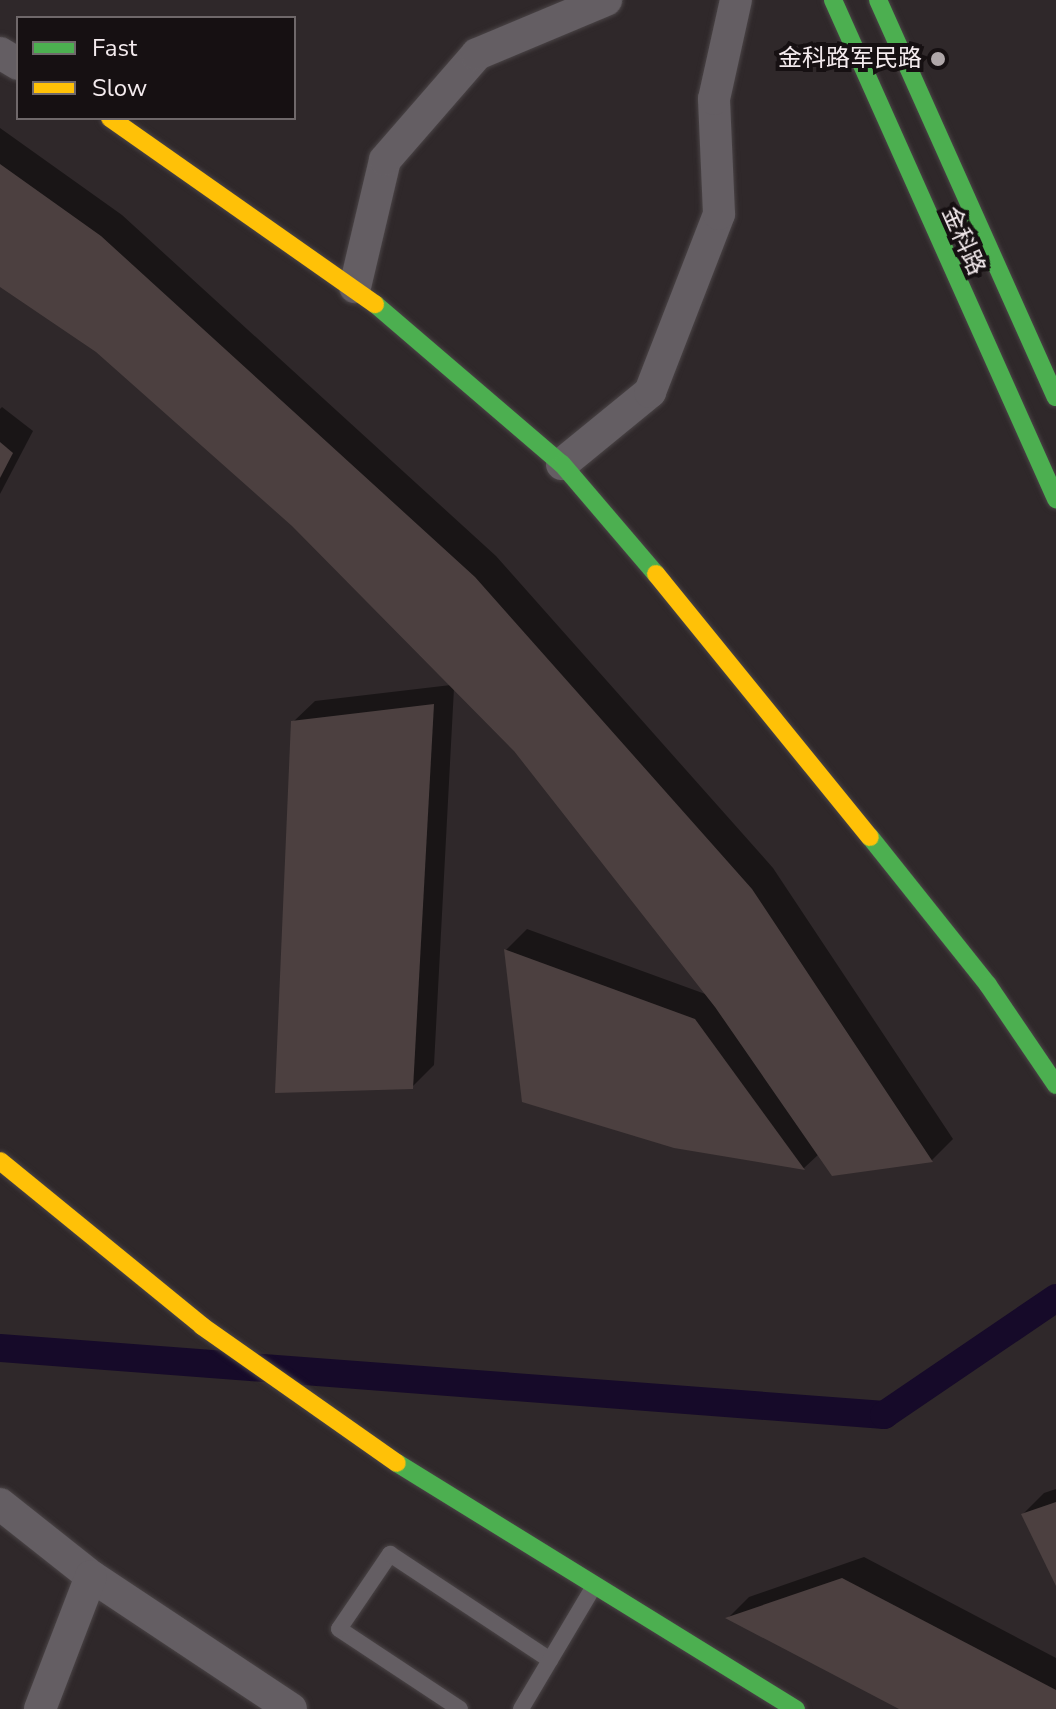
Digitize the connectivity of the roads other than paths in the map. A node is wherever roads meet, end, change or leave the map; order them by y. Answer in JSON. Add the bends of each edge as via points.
{"nodes":[{"id":1,"x":606,"y":0,"type":"edge"},
{"id":2,"x":736,"y":0,"type":"edge"},
{"id":3,"x":833,"y":0,"type":"edge"},
{"id":4,"x":878,"y":0,"type":"edge"},
{"id":5,"x":113,"y":120,"type":"edge"},
{"id":6,"x":355,"y":287,"type":"junction"},
{"id":7,"x":1056,"y":397,"type":"edge"},
{"id":8,"x":562,"y":464,"type":"junction"},
{"id":9,"x":1056,"y":499,"type":"edge"},
{"id":10,"x":1056,"y":1085,"type":"edge"},
{"id":11,"x":0,"y":1161,"type":"edge"},
{"id":12,"x":0,"y":1504,"type":"edge"},
{"id":13,"x":91,"y":1576,"type":"junction"},
{"id":14,"x":595,"y":1585,"type":"junction"},
{"id":15,"x":550,"y":1660,"type":"junction"},
{"id":16,"x":40,"y":1709,"type":"edge"},
{"id":17,"x":291,"y":1709,"type":"edge"},
{"id":18,"x":460,"y":1709,"type":"edge"},
{"id":19,"x":521,"y":1709,"type":"edge"},
{"id":20,"x":796,"y":1709,"type":"edge"}],
"edges":[{"from":1,"to":6,"type":"street","via":[[477,54],[385,160]]},
{"from":2,"to":8,"type":"street","via":[[714,99],[719,214],[650,392]]},
{"from":3,"to":9,"type":"street","name":"金科路"},
{"from":4,"to":7,"type":"street","name":"金科路"},
{"from":5,"to":6,"type":"street"},
{"from":6,"to":8,"type":"street"},
{"from":8,"to":10,"type":"street","via":[[717,645],[968,960]]},
{"from":11,"to":14,"type":"street","via":[[202,1326],[362,1442]]},
{"from":12,"to":13,"type":"street"},
{"from":13,"to":16,"type":"street"},
{"from":13,"to":17,"type":"street"},
{"from":14,"to":15,"type":"lane"},
{"from":14,"to":20,"type":"street"},
{"from":15,"to":18,"type":"lane","via":[[390,1554],[339,1629]]},
{"from":15,"to":19,"type":"lane"}]}
